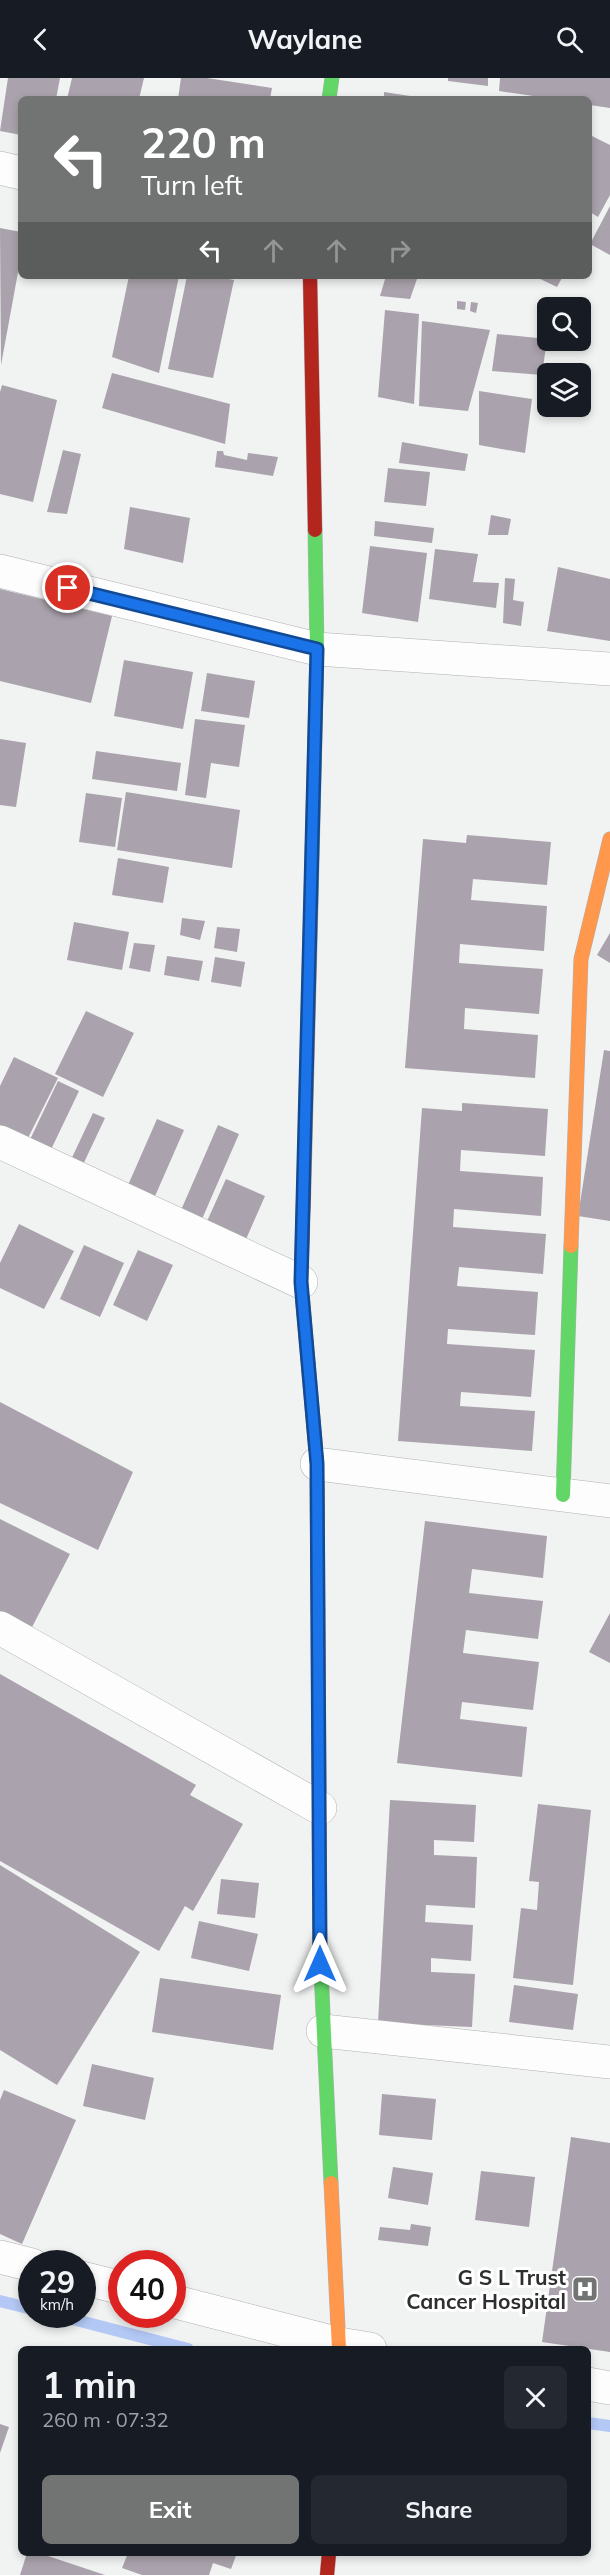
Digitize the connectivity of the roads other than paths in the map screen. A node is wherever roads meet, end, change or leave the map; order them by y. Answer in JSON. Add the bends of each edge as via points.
{"nodes":[{"id":1,"x":332,"y":78,"type":"edge"},
{"id":2,"x":329,"y":96,"type":"edge"},
{"id":3,"x":0,"y":168,"type":"edge"},
{"id":4,"x":18,"y":172,"type":"edge"},
{"id":5,"x":310,"y":279,"type":"edge"},
{"id":6,"x":0,"y":571,"type":"edge"},
{"id":7,"x":317,"y":649,"type":"junction"},
{"id":8,"x":610,"y":669,"type":"edge"},
{"id":9,"x":610,"y":840,"type":"edge"},
{"id":10,"x":0,"y":1142,"type":"edge"},
{"id":11,"x":301,"y":1282,"type":"junction"},
{"id":12,"x":317,"y":1464,"type":"junction"},
{"id":13,"x":563,"y":1495,"type":"junction"},
{"id":14,"x":610,"y":1501,"type":"edge"},
{"id":15,"x":0,"y":1628,"type":"edge"},
{"id":16,"x":320,"y":1808,"type":"junction"},
{"id":17,"x":323,"y":2031,"type":"junction"},
{"id":18,"x":610,"y":2062,"type":"edge"},
{"id":19,"x":0,"y":2257,"type":"edge"},
{"id":20,"x":18,"y":2262,"type":"edge"},
{"id":21,"x":186,"y":2305,"type":"edge"},
{"id":22,"x":345,"y":2346,"type":"edge"},
{"id":23,"x":349,"y":2346,"type":"edge"},
{"id":24,"x":591,"y":2385,"type":"edge"},
{"id":25,"x":610,"y":2388,"type":"edge"},
{"id":26,"x":329,"y":2556,"type":"edge"},
{"id":27,"x":327,"y":2575,"type":"edge"}],
"edges":[{"from":1,"to":2,"type":"street"},
{"from":3,"to":4,"type":"street"},
{"from":5,"to":7,"type":"street"},
{"from":6,"to":7,"type":"street"},
{"from":7,"to":8,"type":"street"},
{"from":7,"to":11,"type":"street"},
{"from":9,"to":13,"type":"street","via":[[580,959]]},
{"from":10,"to":11,"type":"street"},
{"from":11,"to":12,"type":"street"},
{"from":12,"to":13,"type":"street"},
{"from":12,"to":16,"type":"street"},
{"from":13,"to":14,"type":"street"},
{"from":15,"to":16,"type":"street"},
{"from":16,"to":17,"type":"street"},
{"from":17,"to":18,"type":"street"},
{"from":17,"to":23,"type":"street"},
{"from":19,"to":20,"type":"street"},
{"from":21,"to":22,"type":"street"},
{"from":24,"to":25,"type":"street"},
{"from":26,"to":27,"type":"street"}]}
